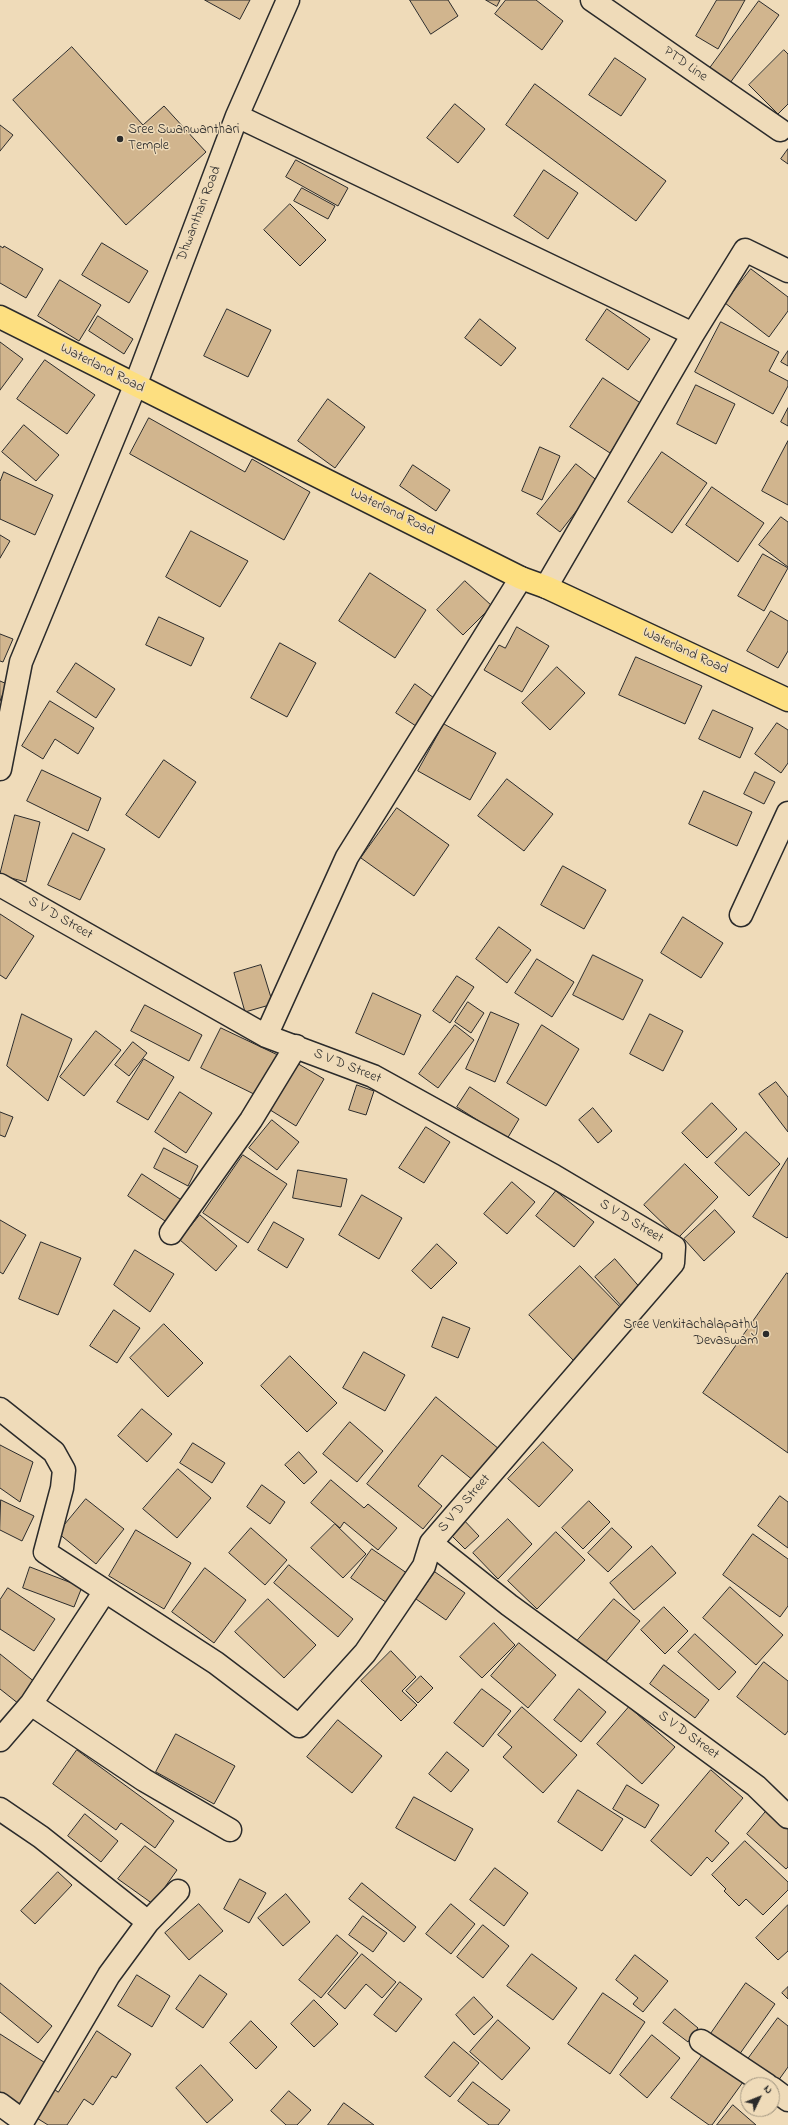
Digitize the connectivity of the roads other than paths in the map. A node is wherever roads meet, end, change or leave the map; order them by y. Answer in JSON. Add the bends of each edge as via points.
{"nodes":[{"id":1,"x":288,"y":0,"type":"edge"},
{"id":2,"x":592,"y":0,"type":"edge"},
{"id":3,"x":237,"y":116,"type":"junction"},
{"id":4,"x":780,"y":130,"type":"dead end"},
{"id":5,"x":788,"y":271,"type":"edge"},
{"id":6,"x":0,"y":317,"type":"edge"},
{"id":7,"x":693,"y":334,"type":"junction"},
{"id":8,"x":135,"y":386,"type":"junction"},
{"id":9,"x":521,"y":578,"type":"junction"},
{"id":10,"x":546,"y":587,"type":"junction"},
{"id":11,"x":788,"y":700,"type":"edge"},
{"id":12,"x":3,"y":743,"type":"edge"},
{"id":13,"x":0,"y":769,"type":"edge"},
{"id":14,"x":788,"y":813,"type":"edge"},
{"id":15,"x":0,"y":885,"type":"edge"},
{"id":16,"x":741,"y":915,"type":"dead end"},
{"id":17,"x":266,"y":1036,"type":"junction"},
{"id":18,"x":296,"y":1046,"type":"junction"},
{"id":19,"x":171,"y":1233,"type":"dead end"},
{"id":20,"x":0,"y":1409,"type":"edge"},
{"id":21,"x":432,"y":1543,"type":"junction"},
{"id":22,"x":105,"y":1591,"type":"junction"},
{"id":23,"x":31,"y":1704,"type":"junction"},
{"id":24,"x":0,"y":1740,"type":"edge"},
{"id":25,"x":0,"y":1809,"type":"edge"},
{"id":26,"x":788,"y":1817,"type":"edge"},
{"id":27,"x":230,"y":1830,"type":"dead end"},
{"id":28,"x":178,"y":1891,"type":"dead end"},
{"id":29,"x":148,"y":1922,"type":"junction"},
{"id":30,"x":701,"y":2041,"type":"dead end"},
{"id":31,"x":755,"y":2077,"type":"edge"},
{"id":32,"x":0,"y":2104,"type":"edge"}],
"edges":[{"from":1,"to":3,"type":"street","name":"Dhwanthari Road"},
{"from":2,"to":4,"type":"street","name":"PTD Line"},
{"from":3,"to":7,"type":"street"},
{"from":3,"to":8,"type":"street","name":"Dhwanthari Road"},
{"from":5,"to":7,"type":"street","via":[[745,250]]},
{"from":6,"to":8,"type":"main road","name":"Waterland Road"},
{"from":7,"to":10,"type":"street"},
{"from":8,"to":9,"type":"main road","name":"Waterland Road"},
{"from":8,"to":12,"type":"street","name":"Dhwanthari Road","via":[[21,662]]},
{"from":9,"to":10,"type":"main road","name":"Waterland Road"},
{"from":9,"to":17,"type":"street","via":[[347,857]]},
{"from":10,"to":11,"type":"main road","name":"Waterland Road"},
{"from":12,"to":13,"type":"street","name":"Dhwanthari Road"},
{"from":14,"to":16,"type":"street"},
{"from":15,"to":17,"type":"street","name":"S V D Street"},
{"from":17,"to":18,"type":"street","name":"S V D Street"},
{"from":18,"to":19,"type":"street","via":[[251,1120]]},
{"from":18,"to":21,"type":"street","name":"S V D Street","via":[[373,1076],[554,1176],[674,1247],[673,1263]]},
{"from":20,"to":22,"type":"street","via":[[54,1452],[64,1470],[62,1488],[45,1552]]},
{"from":21,"to":22,"type":"street","via":[[424,1566],[365,1652],[299,1726],[216,1663]]},
{"from":21,"to":26,"type":"street","name":"S V D Street","via":[[509,1604],[756,1786]]},
{"from":22,"to":23,"type":"street"},
{"from":23,"to":24,"type":"street"},
{"from":23,"to":27,"type":"street","via":[[144,1780]]},
{"from":25,"to":29,"type":"street"},
{"from":28,"to":29,"type":"street"},
{"from":29,"to":32,"type":"street","via":[[109,1975],[24,2121]]},
{"from":30,"to":31,"type":"street"}]}
